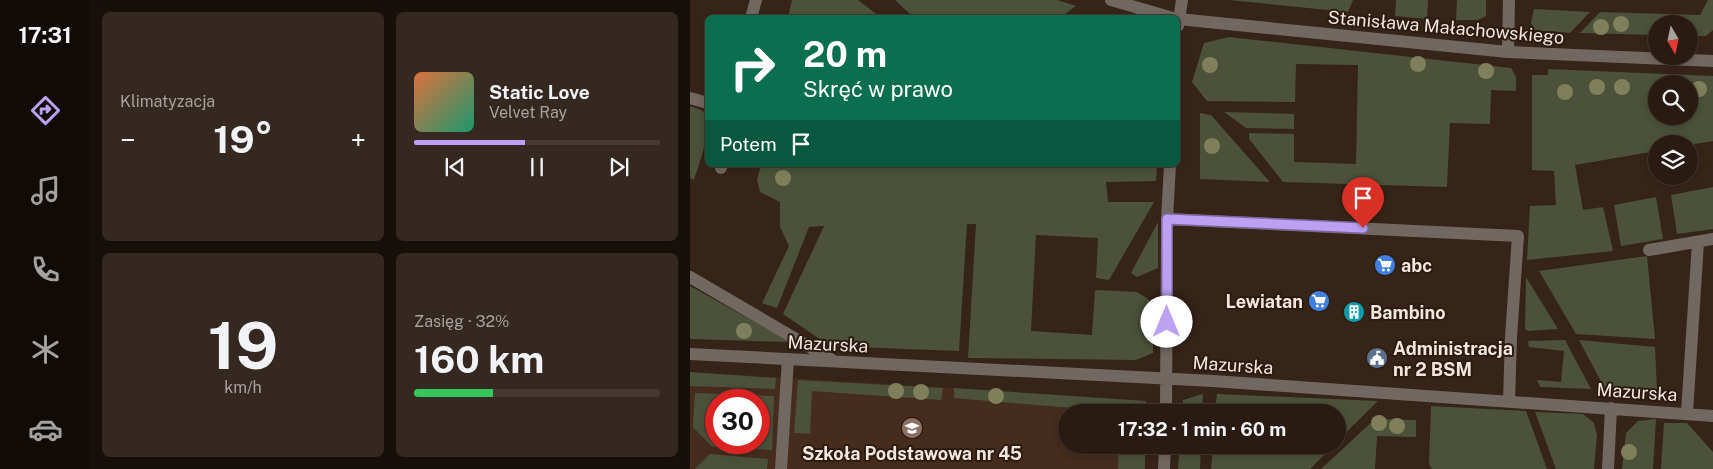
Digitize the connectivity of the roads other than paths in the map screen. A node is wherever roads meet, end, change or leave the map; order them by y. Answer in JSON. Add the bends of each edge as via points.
{"nodes":[{"id":1,"x":756,"y":0,"type":"edge"},
{"id":2,"x":1111,"y":0,"type":"edge"},
{"id":3,"x":1182,"y":0,"type":"edge"},
{"id":4,"x":1509,"y":0,"type":"edge"},
{"id":5,"x":752,"y":15,"type":"edge"},
{"id":6,"x":1163,"y":15,"type":"edge"},
{"id":7,"x":1179,"y":15,"type":"edge"},
{"id":8,"x":1180,"y":19,"type":"edge"},
{"id":9,"x":1508,"y":52,"type":"junction"},
{"id":10,"x":1713,"y":61,"type":"edge"},
{"id":11,"x":690,"y":98,"type":"edge"},
{"id":12,"x":705,"y":102,"type":"edge"},
{"id":13,"x":1170,"y":167,"type":"edge"},
{"id":14,"x":1167,"y":219,"type":"junction"},
{"id":15,"x":1713,"y":239,"type":"edge"},
{"id":16,"x":1698,"y":242,"type":"junction"},
{"id":17,"x":1648,"y":250,"type":"dead end"},
{"id":18,"x":690,"y":277,"type":"edge"},
{"id":19,"x":690,"y":354,"type":"edge"},
{"id":20,"x":788,"y":359,"type":"junction"},
{"id":21,"x":834,"y":362,"type":"junction"},
{"id":22,"x":1167,"y":379,"type":"junction"},
{"id":23,"x":1509,"y":401,"type":"junction"},
{"id":24,"x":1166,"y":404,"type":"edge"},
{"id":25,"x":1611,"y":408,"type":"junction"},
{"id":26,"x":1687,"y":413,"type":"junction"},
{"id":27,"x":1713,"y":416,"type":"edge"},
{"id":28,"x":1165,"y":454,"type":"edge"},
{"id":29,"x":781,"y":469,"type":"edge"},
{"id":30,"x":1164,"y":469,"type":"edge"},
{"id":31,"x":1608,"y":469,"type":"edge"}],
"edges":[{"from":1,"to":5,"type":"street"},
{"from":2,"to":6,"type":"street"},
{"from":3,"to":7,"type":"street"},
{"from":4,"to":9,"type":"street"},
{"from":8,"to":9,"type":"street","name":"Stanisława Małachowskiego"},
{"from":9,"to":10,"type":"street","name":"Stanisława Małachowskiego"},
{"from":11,"to":12,"type":"street"},
{"from":13,"to":14,"type":"street"},
{"from":14,"to":22,"type":"street"},
{"from":14,"to":23,"type":"street","via":[[1518,236]]},
{"from":15,"to":16,"type":"street"},
{"from":16,"to":17,"type":"street"},
{"from":16,"to":26,"type":"street"},
{"from":18,"to":21,"type":"street"},
{"from":19,"to":20,"type":"street","name":"Mazurska"},
{"from":20,"to":21,"type":"street","name":"Mazurska"},
{"from":20,"to":29,"type":"street"},
{"from":21,"to":22,"type":"street","name":"Mazurska"},
{"from":22,"to":23,"type":"street","name":"Mazurska"},
{"from":22,"to":24,"type":"street"},
{"from":23,"to":25,"type":"street","name":"Mazurska"},
{"from":25,"to":26,"type":"street","name":"Mazurska"},
{"from":25,"to":31,"type":"street"},
{"from":26,"to":27,"type":"street","name":"Mazurska"},
{"from":28,"to":30,"type":"street"}]}
